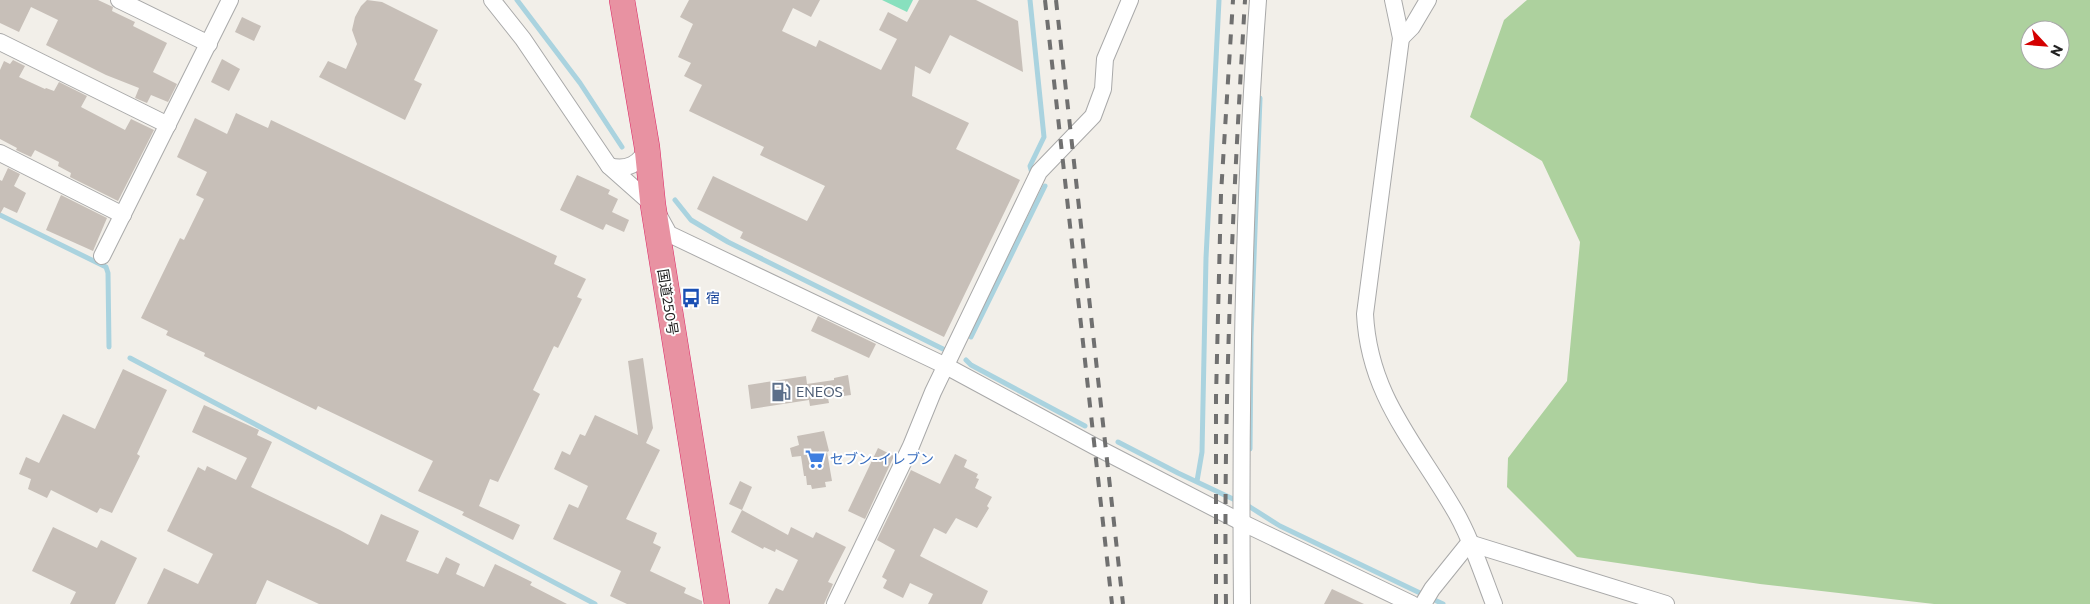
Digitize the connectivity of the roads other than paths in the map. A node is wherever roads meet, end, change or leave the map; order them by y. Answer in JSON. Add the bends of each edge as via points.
{"nodes":[{"id":1,"x":119,"y":0,"type":"edge"},
{"id":2,"x":230,"y":0,"type":"edge"},
{"id":3,"x":492,"y":0,"type":"edge"},
{"id":4,"x":622,"y":0,"type":"edge"},
{"id":5,"x":1130,"y":0,"type":"edge"},
{"id":6,"x":1258,"y":0,"type":"edge"},
{"id":7,"x":1393,"y":0,"type":"edge"},
{"id":8,"x":1428,"y":0,"type":"edge"},
{"id":9,"x":1401,"y":38,"type":"junction"},
{"id":10,"x":0,"y":42,"type":"edge"},
{"id":11,"x":209,"y":44,"type":"junction"},
{"id":12,"x":168,"y":125,"type":"junction"},
{"id":13,"x":647,"y":147,"type":"junction"},
{"id":14,"x":0,"y":153,"type":"edge"},
{"id":15,"x":609,"y":166,"type":"junction"},
{"id":16,"x":653,"y":205,"type":"junction"},
{"id":17,"x":123,"y":215,"type":"junction"},
{"id":18,"x":102,"y":256,"type":"dead end"},
{"id":19,"x":946,"y":366,"type":"junction"},
{"id":20,"x":1241,"y":510,"type":"junction"},
{"id":21,"x":1469,"y":543,"type":"junction"},
{"id":22,"x":1422,"y":601,"type":"edge"},
{"id":23,"x":717,"y":604,"type":"edge"},
{"id":24,"x":835,"y":604,"type":"edge"},
{"id":25,"x":1242,"y":604,"type":"edge"},
{"id":26,"x":1494,"y":604,"type":"edge"},
{"id":27,"x":1666,"y":604,"type":"edge"}],
"edges":[{"from":1,"to":11,"type":"street"},
{"from":2,"to":11,"type":"street"},
{"from":3,"to":15,"type":"street","via":[[528,46]]},
{"from":4,"to":13,"type":"highway","name":"国道250号"},
{"from":5,"to":19,"type":"street","via":[[1105,59],[1103,89],[1093,116],[1040,172]]},
{"from":6,"to":20,"type":"street","via":[[1246,232]]},
{"from":7,"to":9,"type":"street"},
{"from":8,"to":9,"type":"street","via":[[1412,27]]},
{"from":9,"to":21,"type":"street","via":[[1365,314],[1366,339],[1382,393],[1452,506]]},
{"from":10,"to":12,"type":"street"},
{"from":11,"to":12,"type":"street"},
{"from":12,"to":17,"type":"street"},
{"from":13,"to":15,"type":"street","via":[[639,162],[619,168]]},
{"from":13,"to":16,"type":"highway","name":"国道250号"},
{"from":14,"to":17,"type":"street"},
{"from":15,"to":16,"type":"street"},
{"from":16,"to":19,"type":"street","via":[[668,234]]},
{"from":16,"to":23,"type":"highway","name":"国道250号"},
{"from":17,"to":18,"type":"street"},
{"from":19,"to":20,"type":"street","via":[[1094,446]]},
{"from":19,"to":24,"type":"street"},
{"from":20,"to":22,"type":"street"},
{"from":20,"to":25,"type":"street"},
{"from":21,"to":22,"type":"street"},
{"from":21,"to":26,"type":"street"},
{"from":21,"to":27,"type":"street"}]}
